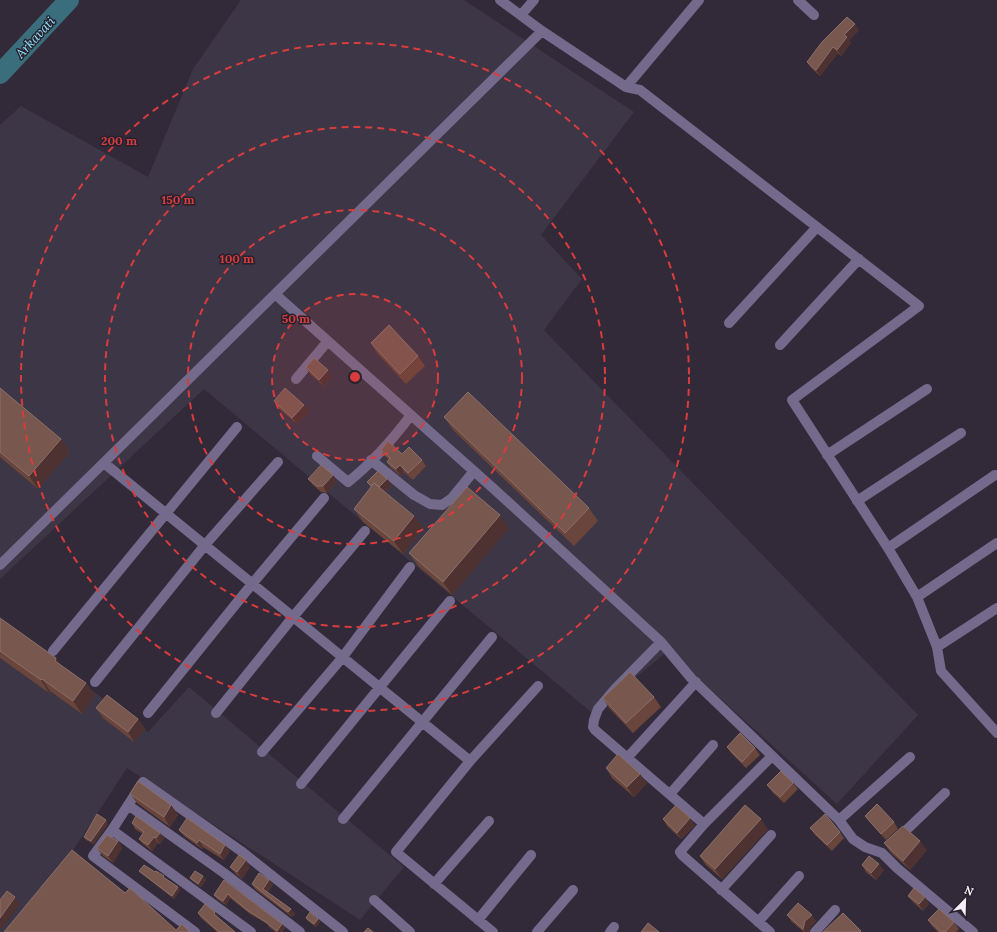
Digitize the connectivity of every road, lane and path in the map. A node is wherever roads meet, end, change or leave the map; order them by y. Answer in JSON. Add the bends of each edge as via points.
{"nodes":[{"id":1,"x":500,"y":0,"type":"edge"},
{"id":2,"x":534,"y":0,"type":"edge"},
{"id":3,"x":699,"y":0,"type":"edge"},
{"id":4,"x":798,"y":0,"type":"edge"},
{"id":5,"x":521,"y":15,"type":"junction"},
{"id":6,"x":814,"y":15,"type":"dead end"},
{"id":7,"x":542,"y":31,"type":"junction"},
{"id":8,"x":626,"y":87,"type":"junction"},
{"id":9,"x":817,"y":227,"type":"junction"},
{"id":10,"x":859,"y":259,"type":"junction"},
{"id":11,"x":275,"y":294,"type":"junction"},
{"id":12,"x":729,"y":323,"type":"dead end"},
{"id":13,"x":328,"y":341,"type":"junction"},
{"id":14,"x":780,"y":345,"type":"dead end"},
{"id":15,"x":296,"y":379,"type":"dead end"},
{"id":16,"x":927,"y":389,"type":"dead end"},
{"id":17,"x":411,"y":415,"type":"junction"},
{"id":18,"x":237,"y":427,"type":"dead end"},
{"id":19,"x":961,"y":433,"type":"dead end"},
{"id":20,"x":828,"y":455,"type":"junction"},
{"id":21,"x":317,"y":456,"type":"dead end"},
{"id":22,"x":371,"y":460,"type":"junction"},
{"id":23,"x":278,"y":462,"type":"dead end"},
{"id":24,"x":104,"y":463,"type":"junction"},
{"id":25,"x":474,"y":471,"type":"junction"},
{"id":26,"x":995,"y":475,"type":"dead end"},
{"id":27,"x":324,"y":498,"type":"dead end"},
{"id":28,"x":857,"y":501,"type":"junction"},
{"id":29,"x":166,"y":514,"type":"junction"},
{"id":30,"x":365,"y":531,"type":"dead end"},
{"id":31,"x":997,"y":543,"type":"edge"},
{"id":32,"x":205,"y":546,"type":"junction"},
{"id":33,"x":888,"y":548,"type":"junction"},
{"id":34,"x":0,"y":565,"type":"edge"},
{"id":35,"x":410,"y":568,"type":"dead end"},
{"id":36,"x":252,"y":584,"type":"junction"},
{"id":37,"x":917,"y":597,"type":"junction"},
{"id":38,"x":450,"y":601,"type":"dead end"},
{"id":39,"x":997,"y":608,"type":"edge"},
{"id":40,"x":293,"y":617,"type":"junction"},
{"id":41,"x":492,"y":637,"type":"dead end"},
{"id":42,"x":661,"y":642,"type":"junction"},
{"id":43,"x":937,"y":647,"type":"junction"},
{"id":44,"x":53,"y":651,"type":"dead end"},
{"id":45,"x":342,"y":658,"type":"junction"},
{"id":46,"x":95,"y":682,"type":"dead end"},
{"id":47,"x":696,"y":682,"type":"junction"},
{"id":48,"x":538,"y":686,"type":"dead end"},
{"id":49,"x":380,"y":688,"type":"junction"},
{"id":50,"x":148,"y":713,"type":"dead end"},
{"id":51,"x":216,"y":714,"type":"dead end"},
{"id":52,"x":422,"y":722,"type":"junction"},
{"id":53,"x":997,"y":733,"type":"edge"},
{"id":54,"x":713,"y":745,"type":"dead end"},
{"id":55,"x":262,"y":752,"type":"dead end"},
{"id":56,"x":772,"y":756,"type":"junction"},
{"id":57,"x":910,"y":757,"type":"dead end"},
{"id":58,"x":628,"y":758,"type":"junction"},
{"id":59,"x":470,"y":761,"type":"junction"},
{"id":60,"x":301,"y":784,"type":"dead end"},
{"id":61,"x":945,"y":793,"type":"dead end"},
{"id":62,"x":670,"y":794,"type":"junction"},
{"id":63,"x":128,"y":805,"type":"junction"},
{"id":64,"x":343,"y":819,"type":"dead end"},
{"id":65,"x":839,"y":820,"type":"junction"},
{"id":66,"x":489,"y":821,"type":"dead end"},
{"id":67,"x":704,"y":824,"type":"junction"},
{"id":68,"x":112,"y":830,"type":"junction"},
{"id":69,"x":771,"y":835,"type":"dead end"},
{"id":70,"x":882,"y":853,"type":"junction"},
{"id":71,"x":531,"y":855,"type":"dead end"},
{"id":72,"x":799,"y":876,"type":"dead end"},
{"id":73,"x":434,"y":884,"type":"junction"},
{"id":74,"x":573,"y":890,"type":"dead end"},
{"id":75,"x":721,"y":890,"type":"junction"},
{"id":76,"x":374,"y":900,"type":"dead end"},
{"id":77,"x":835,"y":910,"type":"dead end"},
{"id":78,"x":478,"y":920,"type":"junction"},
{"id":79,"x":758,"y":922,"type":"junction"},
{"id":80,"x":195,"y":932,"type":"edge"},
{"id":81,"x":251,"y":932,"type":"edge"},
{"id":82,"x":300,"y":932,"type":"edge"},
{"id":83,"x":343,"y":932,"type":"edge"},
{"id":84,"x":410,"y":932,"type":"edge"},
{"id":85,"x":492,"y":932,"type":"edge"},
{"id":86,"x":537,"y":932,"type":"edge"},
{"id":87,"x":770,"y":932,"type":"edge"},
{"id":88,"x":815,"y":932,"type":"edge"},
{"id":89,"x":973,"y":932,"type":"edge"}],
"edges":[{"from":1,"to":5,"type":"street"},
{"from":2,"to":5,"type":"street"},
{"from":3,"to":8,"type":"street"},
{"from":4,"to":6,"type":"street"},
{"from":5,"to":7,"type":"street"},
{"from":7,"to":8,"type":"street"},
{"from":7,"to":11,"type":"street"},
{"from":8,"to":9,"type":"street","via":[[640,90]]},
{"from":9,"to":10,"type":"street"},
{"from":9,"to":12,"type":"street"},
{"from":10,"to":14,"type":"street"},
{"from":10,"to":20,"type":"street","via":[[919,306],[792,400]]},
{"from":11,"to":13,"type":"street"},
{"from":11,"to":24,"type":"street"},
{"from":13,"to":15,"type":"street"},
{"from":13,"to":17,"type":"street"},
{"from":16,"to":20,"type":"street"},
{"from":17,"to":22,"type":"street","via":[[393,439]]},
{"from":17,"to":25,"type":"street"},
{"from":18,"to":29,"type":"street"},
{"from":19,"to":28,"type":"street"},
{"from":20,"to":28,"type":"street"},
{"from":21,"to":22,"type":"street","via":[[348,482]]},
{"from":22,"to":25,"type":"street","via":[[414,495],[430,504],[442,505],[452,498]]},
{"from":23,"to":32,"type":"street"},
{"from":24,"to":29,"type":"street"},
{"from":24,"to":34,"type":"street"},
{"from":25,"to":42,"type":"street"},
{"from":26,"to":33,"type":"street"},
{"from":27,"to":36,"type":"street"},
{"from":28,"to":33,"type":"street"},
{"from":29,"to":32,"type":"street"},
{"from":29,"to":44,"type":"street"},
{"from":30,"to":40,"type":"street"},
{"from":31,"to":37,"type":"street"},
{"from":32,"to":36,"type":"street"},
{"from":32,"to":46,"type":"street"},
{"from":33,"to":37,"type":"street"},
{"from":35,"to":45,"type":"street"},
{"from":36,"to":40,"type":"street"},
{"from":36,"to":50,"type":"street"},
{"from":37,"to":43,"type":"street"},
{"from":38,"to":49,"type":"street"},
{"from":39,"to":43,"type":"street"},
{"from":40,"to":45,"type":"street"},
{"from":40,"to":51,"type":"street"},
{"from":41,"to":52,"type":"street"},
{"from":42,"to":47,"type":"street"},
{"from":42,"to":58,"type":"street","via":[[615,689],[595,714],[595,730]]},
{"from":43,"to":53,"type":"street","via":[[941,671]]},
{"from":45,"to":49,"type":"street"},
{"from":45,"to":55,"type":"street"},
{"from":47,"to":56,"type":"street"},
{"from":47,"to":58,"type":"street"},
{"from":48,"to":59,"type":"street"},
{"from":49,"to":52,"type":"street"},
{"from":49,"to":60,"type":"street"},
{"from":52,"to":59,"type":"street"},
{"from":52,"to":64,"type":"street"},
{"from":54,"to":62,"type":"street"},
{"from":56,"to":65,"type":"street"},
{"from":56,"to":67,"type":"street"},
{"from":57,"to":65,"type":"street"},
{"from":58,"to":62,"type":"street"},
{"from":59,"to":73,"type":"street","via":[[396,852]]},
{"from":61,"to":70,"type":"street"},
{"from":62,"to":67,"type":"street"},
{"from":63,"to":68,"type":"street"},
{"from":63,"to":82,"type":"street","via":[[224,873]]},
{"from":63,"to":83,"type":"street","via":[[143,782],[241,850]]},
{"from":65,"to":70,"type":"street","via":[[853,840]]},
{"from":66,"to":73,"type":"street"},
{"from":67,"to":75,"type":"street","via":[[680,852]]},
{"from":68,"to":80,"type":"street","via":[[93,856]]},
{"from":68,"to":81,"type":"street"},
{"from":69,"to":75,"type":"street"},
{"from":70,"to":89,"type":"street"},
{"from":71,"to":78,"type":"street"},
{"from":72,"to":79,"type":"street"},
{"from":73,"to":78,"type":"street"},
{"from":74,"to":86,"type":"street"},
{"from":75,"to":79,"type":"street"},
{"from":76,"to":84,"type":"street"},
{"from":77,"to":88,"type":"street"},
{"from":78,"to":85,"type":"street"},
{"from":79,"to":87,"type":"street"}]}
